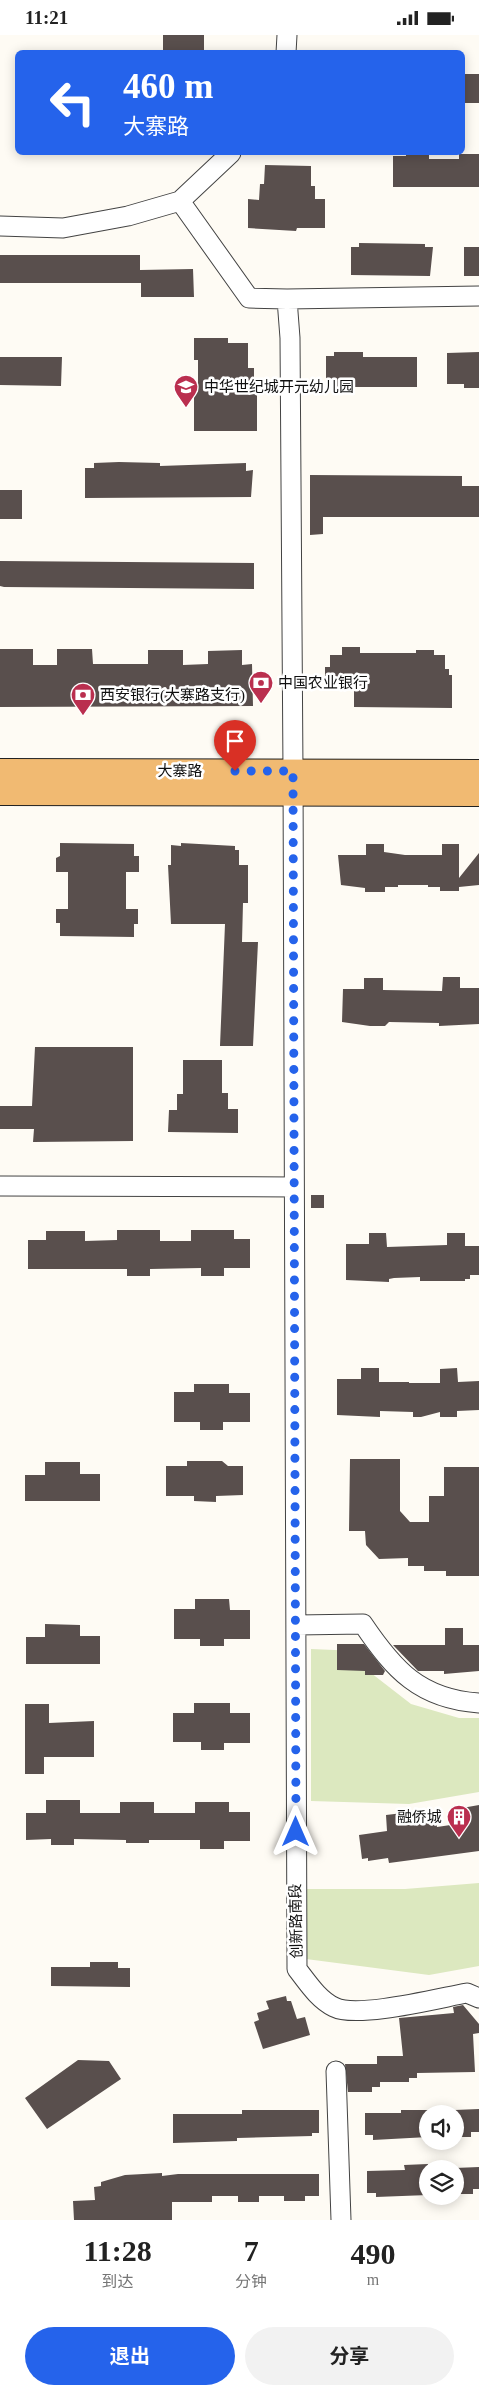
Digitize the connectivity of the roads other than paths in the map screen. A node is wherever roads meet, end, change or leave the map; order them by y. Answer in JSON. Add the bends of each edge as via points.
{"nodes":[{"id":1,"x":287,"y":35,"type":"edge"},
{"id":2,"x":286,"y":50,"type":"edge"},
{"id":3,"x":229,"y":155,"type":"edge"},
{"id":4,"x":180,"y":201,"type":"junction"},
{"id":5,"x":0,"y":226,"type":"edge"},
{"id":6,"x":479,"y":296,"type":"edge"},
{"id":7,"x":287,"y":299,"type":"junction"},
{"id":8,"x":0,"y":771,"type":"edge"},
{"id":9,"x":479,"y":772,"type":"edge"},
{"id":10,"x":293,"y":782,"type":"junction"},
{"id":11,"x":0,"y":793,"type":"edge"},
{"id":12,"x":479,"y":794,"type":"edge"},
{"id":13,"x":0,"y":1186,"type":"edge"},
{"id":14,"x":294,"y":1187,"type":"junction"},
{"id":15,"x":297,"y":1625,"type":"junction"},
{"id":16,"x":479,"y":1703,"type":"edge"},
{"id":17,"x":479,"y":1998,"type":"edge"},
{"id":18,"x":336,"y":2071,"type":"dead end"},
{"id":19,"x":341,"y":2220,"type":"edge"}],
"edges":[{"from":1,"to":2,"type":"street"},
{"from":3,"to":4,"type":"street"},
{"from":4,"to":5,"type":"street","via":[[128,216],[63,227]]},
{"from":4,"to":7,"type":"street","via":[[250,298]]},
{"from":6,"to":7,"type":"street"},
{"from":7,"to":10,"type":"street","name":"创新路南段","via":[[290,338]]},
{"from":8,"to":10,"type":"main road","name":"大寨路"},
{"from":9,"to":10,"type":"main road","name":"大寨路"},
{"from":10,"to":11,"type":"main road","name":"大寨路"},
{"from":10,"to":12,"type":"main road","name":"大寨路"},
{"from":10,"to":14,"type":"street","name":"创新路南段"},
{"from":13,"to":14,"type":"street"},
{"from":14,"to":15,"type":"street","name":"创新路南段"},
{"from":15,"to":16,"type":"street","via":[[363,1624],[386,1658],[418,1686],[458,1702]]},
{"from":15,"to":17,"type":"street","name":"创新路南段","via":[[297,1969],[316,1994],[335,2008],[363,2011],[467,1993]]},
{"from":18,"to":19,"type":"street"}]}
